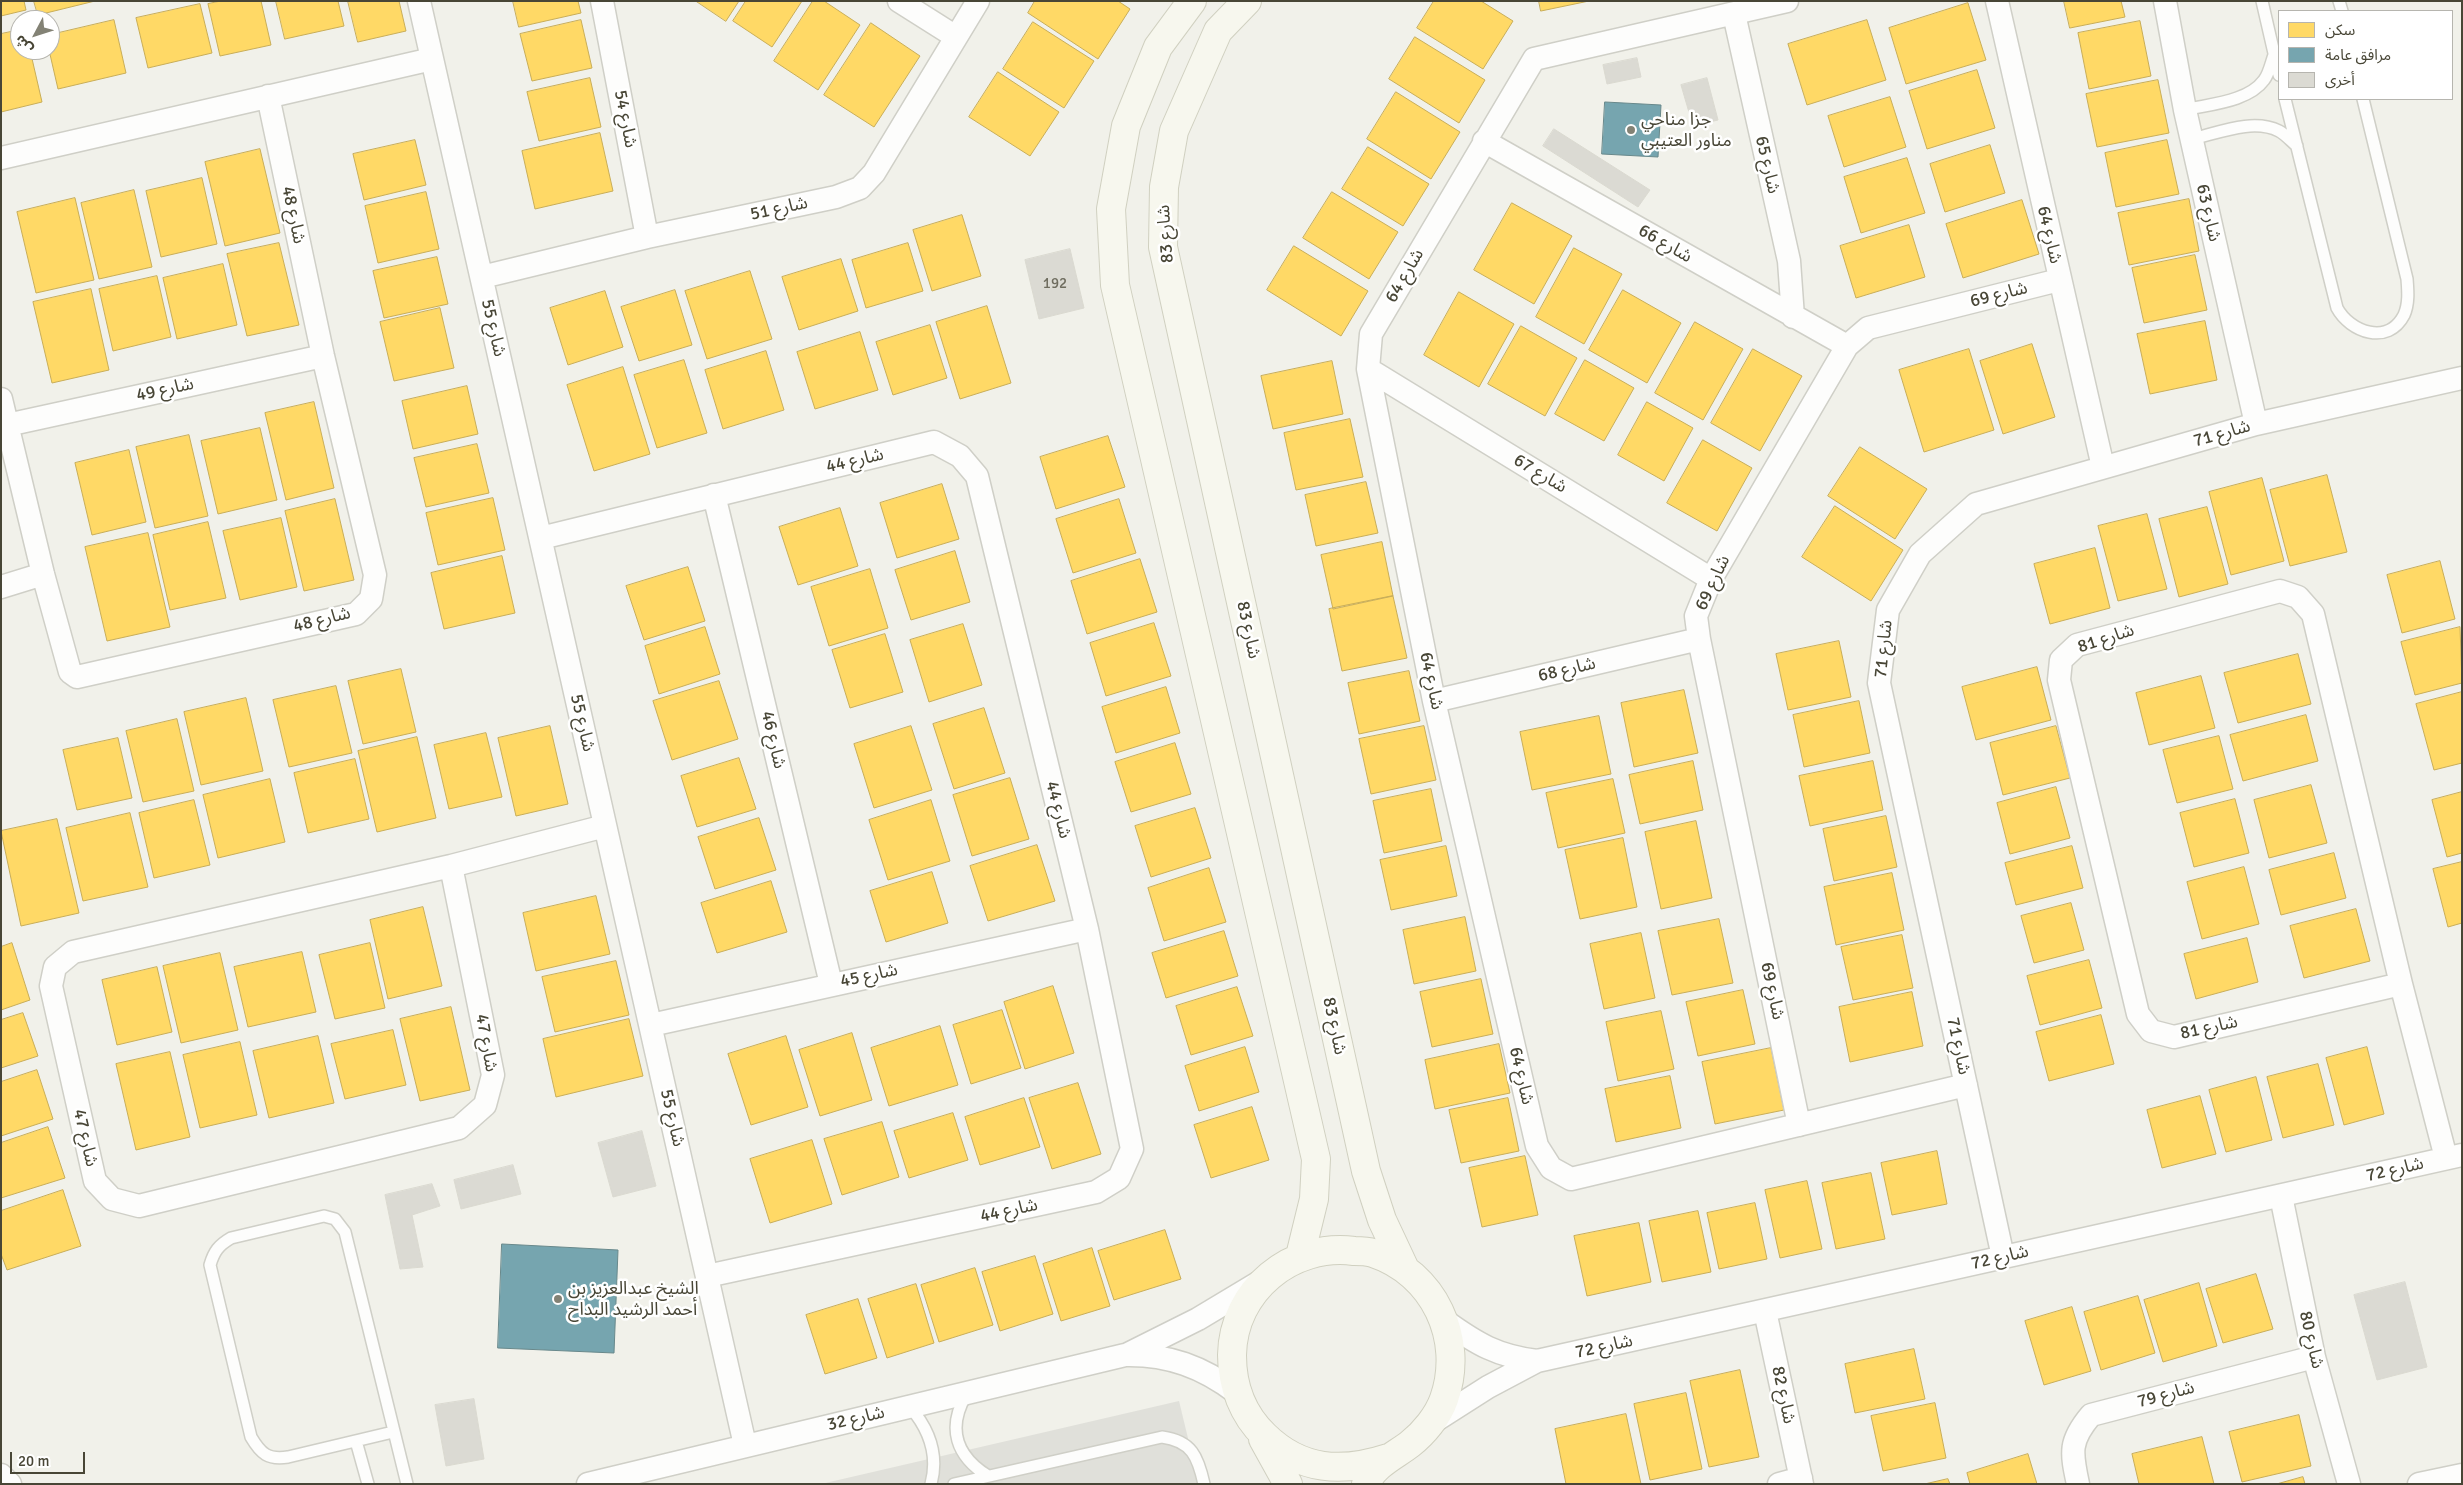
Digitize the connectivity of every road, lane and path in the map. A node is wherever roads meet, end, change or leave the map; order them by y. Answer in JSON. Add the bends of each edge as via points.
{"nodes":[{"id":1,"x":419,"y":1,"type":"edge"},
{"id":2,"x":602,"y":1,"type":"edge"},
{"id":3,"x":899,"y":1,"type":"edge"},
{"id":4,"x":978,"y":1,"type":"edge"},
{"id":5,"x":1192,"y":1,"type":"edge"},
{"id":6,"x":1247,"y":1,"type":"edge"},
{"id":7,"x":1787,"y":1,"type":"edge"},
{"id":8,"x":1997,"y":1,"type":"edge"},
{"id":9,"x":2165,"y":1,"type":"edge"},
{"id":10,"x":2262,"y":1,"type":"edge"},
{"id":11,"x":1734,"y":14,"type":"junction"},
{"id":12,"x":956,"y":37,"type":"junction"},
{"id":13,"x":2274,"y":55,"type":"junction"},
{"id":14,"x":432,"y":59,"type":"junction"},
{"id":15,"x":2278,"y":71,"type":"edge"},
{"id":16,"x":268,"y":96,"type":"junction"},
{"id":17,"x":2285,"y":100,"type":"edge"},
{"id":18,"x":2363,"y":100,"type":"edge"},
{"id":19,"x":2185,"y":110,"type":"junction"},
{"id":20,"x":2192,"y":139,"type":"junction"},
{"id":21,"x":1484,"y":141,"type":"junction"},
{"id":22,"x":2297,"y":146,"type":"junction"},
{"id":23,"x":1,"y":158,"type":"edge"},
{"id":24,"x":647,"y":238,"type":"junction"},
{"id":25,"x":482,"y":278,"type":"junction"},
{"id":26,"x":2059,"y":280,"type":"junction"},
{"id":27,"x":1793,"y":317,"type":"junction"},
{"id":28,"x":1847,"y":346,"type":"junction"},
{"id":29,"x":323,"y":356,"type":"junction"},
{"id":30,"x":1368,"y":370,"type":"junction"},
{"id":31,"x":2462,"y":378,"type":"edge"},
{"id":32,"x":1,"y":399,"type":"edge"},
{"id":33,"x":2256,"y":424,"type":"junction"},
{"id":34,"x":7,"y":425,"type":"junction"},
{"id":35,"x":2103,"y":468,"type":"junction"},
{"id":36,"x":714,"y":495,"type":"junction"},
{"id":37,"x":540,"y":538,"type":"junction"},
{"id":38,"x":43,"y":574,"type":"junction"},
{"id":39,"x":1711,"y":579,"type":"junction"},
{"id":40,"x":1,"y":587,"type":"edge"},
{"id":41,"x":1699,"y":640,"type":"junction"},
{"id":42,"x":1434,"y":701,"type":"junction"},
{"id":43,"x":606,"y":826,"type":"junction"},
{"id":44,"x":451,"y":866,"type":"junction"},
{"id":45,"x":1087,"y":929,"type":"junction"},
{"id":46,"x":832,"y":984,"type":"junction"},
{"id":47,"x":2401,"y":984,"type":"junction"},
{"id":48,"x":651,"y":1025,"type":"junction"},
{"id":49,"x":1966,"y":1085,"type":"junction"},
{"id":50,"x":1799,"y":1125,"type":"junction"},
{"id":51,"x":2454,"y":1157,"type":"edge"},
{"id":52,"x":2281,"y":1196,"type":"junction"},
{"id":53,"x":1300,"y":1256,"type":"junction"},
{"id":54,"x":2003,"y":1257,"type":"junction"},
{"id":55,"x":1405,"y":1269,"type":"junction"},
{"id":56,"x":707,"y":1276,"type":"junction"},
{"id":57,"x":1265,"y":1278,"type":"junction"},
{"id":58,"x":1765,"y":1311,"type":"junction"},
{"id":59,"x":1445,"y":1321,"type":"junction"},
{"id":60,"x":1125,"y":1355,"type":"junction"},
{"id":61,"x":2314,"y":1357,"type":"junction"},
{"id":62,"x":1537,"y":1361,"type":"junction"},
{"id":63,"x":1237,"y":1393,"type":"junction"},
{"id":64,"x":966,"y":1395,"type":"junction"},
{"id":65,"x":910,"y":1407,"type":"junction"},
{"id":66,"x":1430,"y":1424,"type":"junction"},
{"id":67,"x":1256,"y":1427,"type":"junction"},
{"id":68,"x":393,"y":1432,"type":"junction"},
{"id":69,"x":356,"y":1441,"type":"junction"},
{"id":70,"x":745,"y":1445,"type":"junction"},
{"id":71,"x":1388,"y":1458,"type":"junction"},
{"id":72,"x":1,"y":1475,"type":"edge"},
{"id":73,"x":2462,"y":1475,"type":"edge"},
{"id":74,"x":988,"y":1476,"type":"junction"},
{"id":75,"x":1802,"y":1481,"type":"edge"},
{"id":76,"x":10,"y":1484,"type":"edge"},
{"id":77,"x":368,"y":1484,"type":"edge"},
{"id":78,"x":407,"y":1484,"type":"edge"},
{"id":79,"x":588,"y":1484,"type":"edge"},
{"id":80,"x":931,"y":1484,"type":"edge"},
{"id":81,"x":954,"y":1484,"type":"edge"},
{"id":82,"x":1204,"y":1484,"type":"edge"},
{"id":83,"x":1288,"y":1484,"type":"edge"},
{"id":84,"x":1366,"y":1484,"type":"edge"},
{"id":85,"x":1779,"y":1484,"type":"edge"},
{"id":86,"x":2078,"y":1484,"type":"edge"},
{"id":87,"x":2349,"y":1484,"type":"edge"},
{"id":88,"x":2419,"y":1484,"type":"edge"}],
"edges":[{"from":1,"to":14,"type":"street","name":"شارع 55"},
{"from":2,"to":24,"type":"street","name":"شارع 54"},
{"from":3,"to":12,"type":"street"},
{"from":4,"to":12,"type":"street","name":"شارع 51"},
{"from":5,"to":53,"type":"street","via":[[1158,47],[1126,126],[1111,209],[1115,285],[1316,1159],[1314,1199]]},
{"from":6,"to":55,"type":"street","name":"شارع 83","via":[[1218,31],[1174,131],[1164,187],[1164,247],[1366,1171],[1382,1220]]},
{"from":7,"to":11,"type":"street","name":"شارع 64"},
{"from":8,"to":26,"type":"street","name":"شارع 64"},
{"from":9,"to":19,"type":"street","name":"شارع 63"},
{"from":10,"to":13,"type":"lane"},
{"from":11,"to":21,"type":"street","name":"شارع 64","via":[[1534,59]]},
{"from":11,"to":27,"type":"street","name":"شارع 65","via":[[1789,261]]},
{"from":12,"to":24,"type":"street","name":"شارع 51","via":[[874,173],[860,188],[836,197]]},
{"from":13,"to":15,"type":"lane"},
{"from":13,"to":19,"type":"lane","via":[[2264,80],[2252,91]]},
{"from":14,"to":16,"type":"street"},
{"from":14,"to":25,"type":"street","name":"شارع 55"},
{"from":16,"to":23,"type":"street"},
{"from":16,"to":29,"type":"street","name":"شارع 48"},
{"from":17,"to":22,"type":"lane"},
{"from":18,"to":22,"type":"lane","via":[[2407,279],[2404,315],[2394,326],[2382,332],[2362,331],[2343,319],[2337,308]]},
{"from":19,"to":20,"type":"street","name":"شارع 63"},
{"from":20,"to":22,"type":"lane","via":[[2263,126],[2280,132]]},
{"from":20,"to":33,"type":"street","name":"شارع 63"},
{"from":21,"to":27,"type":"street","name":"شارع 66"},
{"from":21,"to":30,"type":"street","name":"شارع 64","via":[[1371,334]]},
{"from":24,"to":25,"type":"street","name":"شارع 51"},
{"from":25,"to":37,"type":"street","name":"شارع 55"},
{"from":26,"to":28,"type":"street","name":"شارع 69","via":[[1868,328]]},
{"from":26,"to":35,"type":"street","name":"شارع 64"},
{"from":27,"to":28,"type":"street","name":"شارع 66"},
{"from":28,"to":39,"type":"street","name":"شارع 69"},
{"from":29,"to":34,"type":"street","name":"شارع 49"},
{"from":29,"to":38,"type":"street","name":"شارع 48","via":[[375,574],[371,599],[356,614],[77,677],[70,672]]},
{"from":30,"to":39,"type":"street","name":"شارع 67"},
{"from":30,"to":42,"type":"street","name":"شارع 64"},
{"from":31,"to":33,"type":"street","name":"شارع 71"},
{"from":32,"to":34,"type":"street","name":"شارع 48"},
{"from":33,"to":35,"type":"street","name":"شارع 71"},
{"from":34,"to":38,"type":"street","name":"شارع 48"},
{"from":35,"to":49,"type":"street","name":"شارع 71","via":[[1976,504],[1920,554],[1888,610],[1879,683]]},
{"from":36,"to":37,"type":"street","name":"شارع 44"},
{"from":36,"to":45,"type":"street","name":"شارع 44","via":[[934,442],[960,456],[977,476]]},
{"from":36,"to":46,"type":"street","name":"شارع 46"},
{"from":37,"to":43,"type":"street","name":"شارع 55"},
{"from":38,"to":40,"type":"street"},
{"from":39,"to":41,"type":"street","name":"شارع 69","via":[[1696,616]]},
{"from":41,"to":42,"type":"street","name":"شارع 68"},
{"from":41,"to":50,"type":"street","name":"شارع 69"},
{"from":42,"to":50,"type":"street","name":"شارع 64","via":[[1537,1146],[1551,1168],[1571,1179]]},
{"from":43,"to":44,"type":"street","name":"شارع 47"},
{"from":43,"to":48,"type":"street","name":"شارع 55"},
{"from":44,"to":44,"type":"street","name":"شارع 47","via":[[73,952],[55,967],[51,986],[95,1181],[112,1199],[139,1206],[459,1128],[485,1105],[494,1076]]},
{"from":45,"to":46,"type":"street","name":"شارع 45"},
{"from":45,"to":56,"type":"street","name":"شارع 44","via":[[1132,1149],[1119,1178],[1096,1192]]},
{"from":46,"to":48,"type":"street","name":"شارع 45"},
{"from":47,"to":47,"type":"street","name":"شارع 81","via":[[2313,614],[2298,597],[2280,591],[2271,593],[2077,645],[2061,660],[2060,680],[2138,1014],[2151,1031],[2174,1037]]},
{"from":47,"to":51,"type":"street","name":"شارع 81"},
{"from":48,"to":56,"type":"street","name":"شارع 55"},
{"from":49,"to":50,"type":"street","name":"شارع 64"},
{"from":49,"to":54,"type":"street","name":"شارع 71"},
{"from":51,"to":52,"type":"street","name":"شارع 72"},
{"from":52,"to":54,"type":"street","name":"شارع 72"},
{"from":52,"to":61,"type":"street","name":"شارع 80"},
{"from":53,"to":55,"type":"street","via":[[1336,1248],[1372,1253]]},
{"from":53,"to":57,"type":"street"},
{"from":54,"to":58,"type":"street","name":"شارع 72"},
{"from":55,"to":59,"type":"street","via":[[1422,1284]]},
{"from":56,"to":70,"type":"street","name":"شارع 55"},
{"from":57,"to":60,"type":"street","name":"شارع 32","via":[[1198,1319]]},
{"from":57,"to":63,"type":"street","via":[[1238,1320],[1232,1344]]},
{"from":58,"to":62,"type":"street","name":"شارع 72"},
{"from":58,"to":75,"type":"street","name":"شارع 82"},
{"from":59,"to":62,"type":"street","name":"شارع 72","via":[[1488,1349],[1510,1358]]},
{"from":59,"to":66,"type":"street","via":[[1451,1348],[1450,1375],[1443,1400]]},
{"from":60,"to":63,"type":"street","name":"شارع 32","via":[[1177,1360],[1209,1373]]},
{"from":60,"to":64,"type":"street","name":"شارع 32"},
{"from":61,"to":86,"type":"street","name":"شارع 79","via":[[2091,1415],[2077,1432],[2072,1456]]},
{"from":61,"to":87,"type":"street","name":"شارع 80"},
{"from":62,"to":66,"type":"street","name":"شارع 72"},
{"from":63,"to":67,"type":"street"},
{"from":64,"to":65,"type":"street","name":"شارع 32"},
{"from":64,"to":74,"type":"lane","via":[[956,1420],[960,1447],[966,1459]]},
{"from":65,"to":70,"type":"street","name":"شارع 32"},
{"from":65,"to":80,"type":"lane","via":[[926,1428],[931,1441],[934,1466]]},
{"from":66,"to":71,"type":"street","via":[[1411,1444]]},
{"from":67,"to":71,"type":"street","via":[[1294,1457],[1317,1466],[1365,1466]]},
{"from":67,"to":83,"type":"street"},
{"from":68,"to":69,"type":"lane"},
{"from":68,"to":69,"type":"lane","via":[[345,1232],[335,1219],[324,1216],[312,1218],[222,1243],[213,1253],[210,1265],[251,1437],[256,1445],[262,1453],[275,1459]]},
{"from":68,"to":78,"type":"lane"},
{"from":69,"to":77,"type":"lane"},
{"from":70,"to":79,"type":"street","name":"شارع 32"},
{"from":71,"to":84,"type":"street"},
{"from":72,"to":76,"type":"street"},
{"from":73,"to":88,"type":"street"},
{"from":74,"to":81,"type":"lane"},
{"from":74,"to":82,"type":"lane","via":[[1162,1437],[1179,1442],[1194,1453]]},
{"from":75,"to":85,"type":"street","name":"شارع 82"}]}
